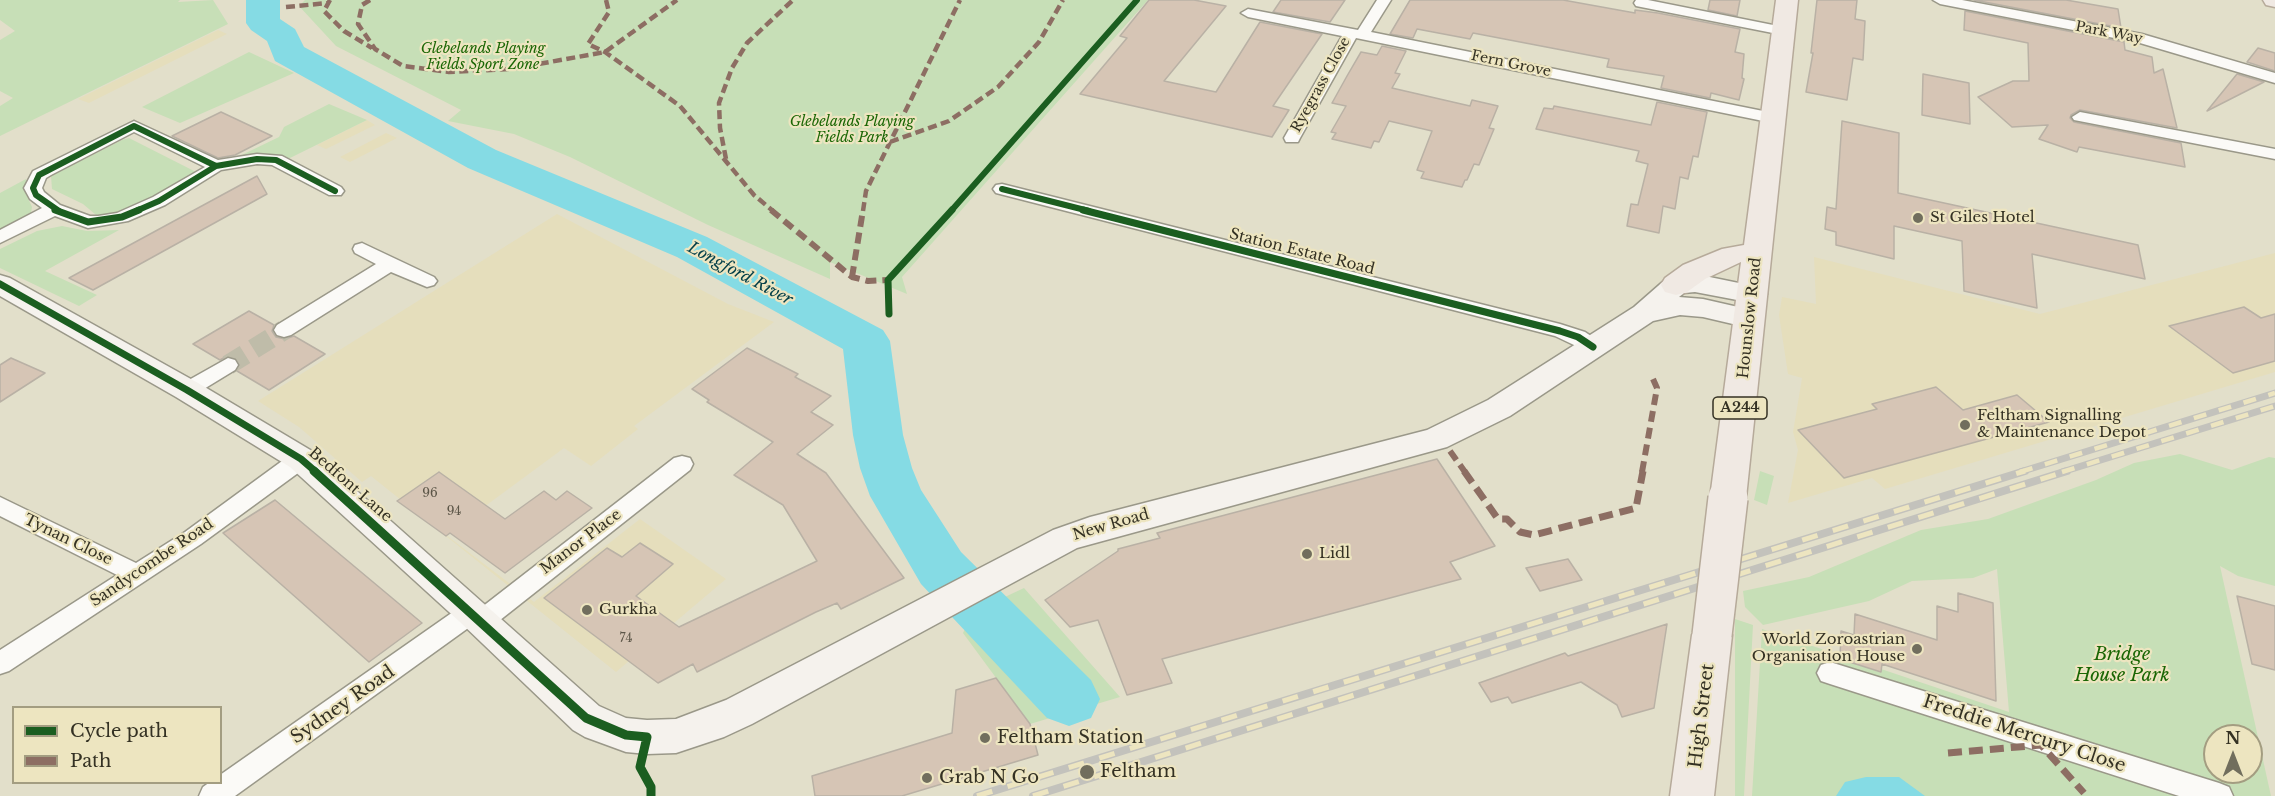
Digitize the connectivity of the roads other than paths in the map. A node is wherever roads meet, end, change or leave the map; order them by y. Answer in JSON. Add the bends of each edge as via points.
{"nodes":[{"id":1,"x":1384,"y":0,"type":"edge"},
{"id":2,"x":1787,"y":0,"type":"edge"},
{"id":3,"x":1940,"y":0,"type":"edge"},
{"id":4,"x":1641,"y":3,"type":"dead end"},
{"id":5,"x":1248,"y":13,"type":"dead end"},
{"id":6,"x":1783,"y":31,"type":"junction"},
{"id":7,"x":1357,"y":34,"type":"junction"},
{"id":8,"x":2275,"y":78,"type":"edge"},
{"id":9,"x":2080,"y":117,"type":"dead end"},
{"id":10,"x":1773,"y":118,"type":"junction"},
{"id":11,"x":1292,"y":138,"type":"dead end"},
{"id":12,"x":2275,"y":154,"type":"edge"},
{"id":13,"x":216,"y":166,"type":"junction"},
{"id":14,"x":1002,"y":189,"type":"dead end"},
{"id":15,"x":334,"y":191,"type":"dead end"},
{"id":16,"x":54,"y":209,"type":"junction"},
{"id":17,"x":0,"y":237,"type":"edge"},
{"id":18,"x":362,"y":249,"type":"dead end"},
{"id":19,"x":1756,"y":257,"type":"junction"},
{"id":20,"x":390,"y":264,"type":"junction"},
{"id":21,"x":428,"y":281,"type":"dead end"},
{"id":22,"x":0,"y":284,"type":"edge"},
{"id":23,"x":1676,"y":285,"type":"junction"},
{"id":24,"x":1751,"y":306,"type":"junction"},
{"id":25,"x":1644,"y":314,"type":"junction"},
{"id":26,"x":284,"y":330,"type":"tunnel mouth"},
{"id":27,"x":1593,"y":347,"type":"junction"},
{"id":28,"x":228,"y":365,"type":"tunnel mouth"},
{"id":29,"x":187,"y":390,"type":"junction"},
{"id":30,"x":301,"y":459,"type":"junction"},
{"id":31,"x":682,"y":464,"type":"dead end"},
{"id":32,"x":0,"y":506,"type":"edge"},
{"id":33,"x":137,"y":574,"type":"junction"},
{"id":34,"x":477,"y":616,"type":"junction"},
{"id":35,"x":1712,"y":635,"type":"joint"},
{"id":36,"x":0,"y":663,"type":"edge"},
{"id":37,"x":1830,"y":673,"type":"dead end"},
{"id":38,"x":586,"y":718,"type":"joint"},
{"id":39,"x":213,"y":796,"type":"edge"},
{"id":40,"x":1692,"y":796,"type":"edge"},
{"id":41,"x":2219,"y":796,"type":"edge"}],
"edges":[{"from":1,"to":7,"type":"street","name":"Ryegrass Close"},
{"from":2,"to":6,"type":"main road","name":"Hounslow Road","number":"A244"},
{"from":3,"to":8,"type":"street","name":"Park Way","via":[[2142,39]]},
{"from":4,"to":6,"type":"street"},
{"from":5,"to":7,"type":"street","name":"Fern Grove"},
{"from":6,"to":10,"type":"main road","name":"Hounslow Road","number":"A244"},
{"from":7,"to":10,"type":"street","name":"Fern Grove"},
{"from":7,"to":11,"type":"street","name":"Ryegrass Close"},
{"from":9,"to":12,"type":"street"},
{"from":10,"to":19,"type":"main road","name":"Hounslow Road","number":"A244"},
{"from":13,"to":15,"type":"street","via":[[276,160]]},
{"from":13,"to":16,"type":"street","via":[[159,201],[111,220],[88,222]]},
{"from":13,"to":16,"type":"street","via":[[135,126],[39,175],[33,188],[36,195]]},
{"from":14,"to":27,"type":"street","name":"Station Estate Road","via":[[1560,331]]},
{"from":16,"to":17,"type":"street"},
{"from":18,"to":20,"type":"street"},
{"from":19,"to":23,"type":"main road","via":[[1732,255]]},
{"from":19,"to":24,"type":"main road","name":"Hounslow Road","number":"A244"},
{"from":20,"to":21,"type":"street"},
{"from":20,"to":26,"type":"street"},
{"from":22,"to":29,"type":"main road","name":"Bedfont Lane"},
{"from":23,"to":24,"type":"main road","via":[[1695,283]]},
{"from":23,"to":25,"type":"main road"},
{"from":24,"to":25,"type":"main road","via":[[1680,306]]},
{"from":24,"to":35,"type":"main road","name":"Hounslow Road","number":"A244","bridge":true},
{"from":25,"to":27,"type":"main road","name":"New Road"},
{"from":27,"to":38,"type":"main road","name":"New Road","via":[[1499,408],[1436,439],[1065,539],[739,712],[692,732],[676,736],[626,735]]},
{"from":28,"to":29,"type":"street"},
{"from":29,"to":30,"type":"main road","name":"Bedfont Lane"},
{"from":30,"to":33,"type":"street","name":"Sandycombe Road"},
{"from":30,"to":34,"type":"main road","name":"Bedfont Lane"},
{"from":31,"to":34,"type":"street","name":"Manor Place"},
{"from":32,"to":33,"type":"street","name":"Tynan Close"},
{"from":33,"to":36,"type":"street","name":"Sandycombe Road"},
{"from":34,"to":38,"type":"main road","name":"Bedfont Lane"},
{"from":34,"to":39,"type":"street","name":"Sydney Road"},
{"from":35,"to":40,"type":"main road","name":"High Street","number":"A244"},
{"from":37,"to":41,"type":"street","name":"Freddie Mercury Close"}]}
